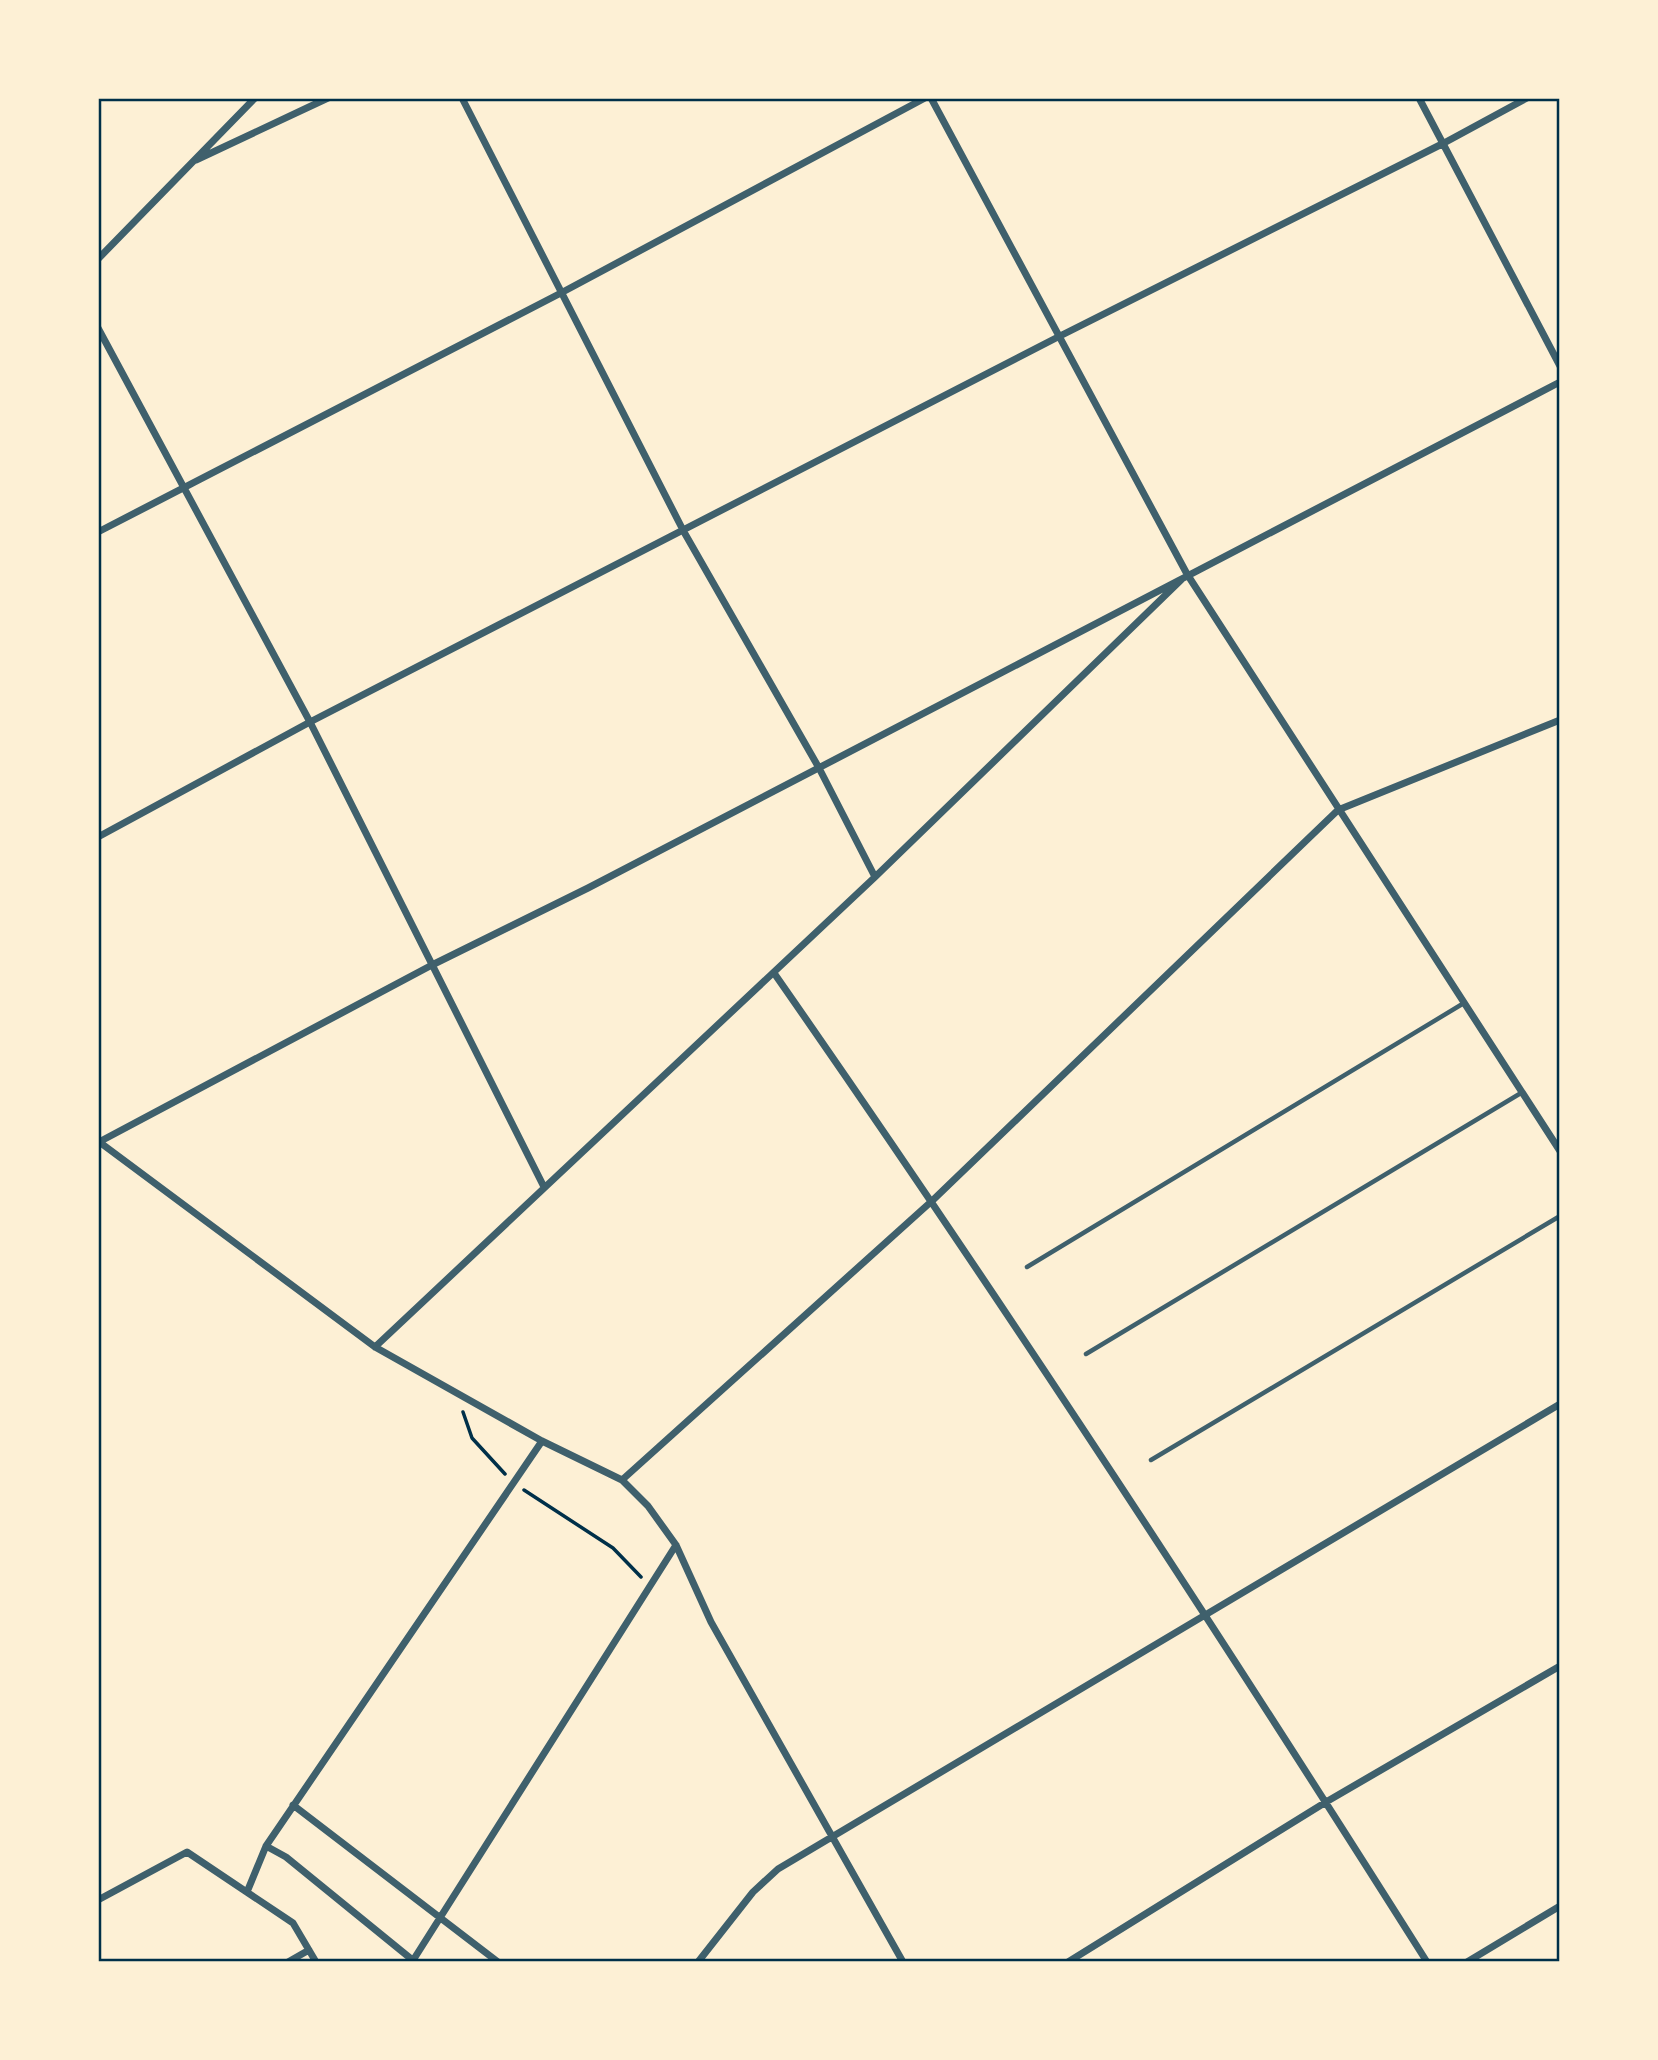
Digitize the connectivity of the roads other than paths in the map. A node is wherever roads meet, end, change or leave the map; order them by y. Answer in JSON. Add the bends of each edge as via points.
{"nodes":[{"id":1,"x":255,"y":98,"type":"edge"},
{"id":2,"x":328,"y":98,"type":"edge"},
{"id":3,"x":462,"y":98,"type":"edge"},
{"id":4,"x":925,"y":98,"type":"edge"},
{"id":5,"x":930,"y":98,"type":"edge"},
{"id":6,"x":1419,"y":98,"type":"edge"},
{"id":7,"x":1527,"y":98,"type":"edge"},
{"id":8,"x":1444,"y":144,"type":"junction"},
{"id":9,"x":192,"y":162,"type":"junction"},
{"id":10,"x":98,"y":259,"type":"edge"},
{"id":11,"x":559,"y":293,"type":"junction"},
{"id":12,"x":98,"y":328,"type":"edge"},
{"id":13,"x":1058,"y":337,"type":"junction"},
{"id":14,"x":1560,"y":366,"type":"edge"},
{"id":15,"x":1560,"y":382,"type":"edge"},
{"id":16,"x":186,"y":487,"type":"junction"},
{"id":17,"x":98,"y":532,"type":"edge"},
{"id":18,"x":684,"y":532,"type":"junction"},
{"id":19,"x":1186,"y":574,"type":"junction"},
{"id":20,"x":1560,"y":720,"type":"edge"},
{"id":21,"x":310,"y":722,"type":"junction"},
{"id":22,"x":819,"y":768,"type":"junction"},
{"id":23,"x":1338,"y":810,"type":"junction"},
{"id":24,"x":98,"y":837,"type":"edge"},
{"id":25,"x":875,"y":877,"type":"junction"},
{"id":26,"x":432,"y":965,"type":"junction"},
{"id":27,"x":774,"y":972,"type":"junction"},
{"id":28,"x":1464,"y":1003,"type":"junction"},
{"id":29,"x":1521,"y":1093,"type":"junction"},
{"id":30,"x":99,"y":1141,"type":"edge"},
{"id":31,"x":1560,"y":1151,"type":"edge"},
{"id":32,"x":544,"y":1187,"type":"junction"},
{"id":33,"x":933,"y":1200,"type":"junction"},
{"id":34,"x":1560,"y":1216,"type":"edge"},
{"id":35,"x":1027,"y":1266,"type":"dead end"},
{"id":36,"x":375,"y":1347,"type":"junction"},
{"id":37,"x":1086,"y":1354,"type":"dead end"},
{"id":38,"x":1560,"y":1404,"type":"edge"},
{"id":39,"x":542,"y":1441,"type":"junction"},
{"id":40,"x":1151,"y":1460,"type":"dead end"},
{"id":41,"x":622,"y":1480,"type":"junction"},
{"id":42,"x":676,"y":1545,"type":"junction"},
{"id":43,"x":1207,"y":1614,"type":"junction"},
{"id":44,"x":1560,"y":1666,"type":"edge"},
{"id":45,"x":1326,"y":1802,"type":"junction"},
{"id":46,"x":293,"y":1805,"type":"junction"},
{"id":47,"x":832,"y":1840,"type":"junction"},
{"id":48,"x":266,"y":1846,"type":"junction"},
{"id":49,"x":247,"y":1892,"type":"junction"},
{"id":50,"x":98,"y":1900,"type":"edge"},
{"id":51,"x":1560,"y":1906,"type":"edge"},
{"id":52,"x":438,"y":1918,"type":"junction"},
{"id":53,"x":309,"y":1950,"type":"junction"},
{"id":54,"x":414,"y":1961,"type":"edge"},
{"id":55,"x":288,"y":1962,"type":"edge"},
{"id":56,"x":316,"y":1962,"type":"edge"},
{"id":57,"x":498,"y":1962,"type":"edge"},
{"id":58,"x":698,"y":1962,"type":"edge"},
{"id":59,"x":903,"y":1962,"type":"edge"},
{"id":60,"x":1068,"y":1962,"type":"edge"},
{"id":61,"x":1427,"y":1962,"type":"edge"},
{"id":62,"x":1466,"y":1962,"type":"edge"}],
"edges":[{"from":1,"to":9,"type":"street"},
{"from":2,"to":9,"type":"street"},
{"from":3,"to":11,"type":"street"},
{"from":4,"to":11,"type":"street"},
{"from":5,"to":13,"type":"street"},
{"from":6,"to":8,"type":"street"},
{"from":7,"to":8,"type":"street"},
{"from":8,"to":13,"type":"street"},
{"from":8,"to":14,"type":"street"},
{"from":9,"to":10,"type":"street"},
{"from":11,"to":16,"type":"street"},
{"from":11,"to":18,"type":"street"},
{"from":12,"to":16,"type":"street"},
{"from":13,"to":18,"type":"street"},
{"from":13,"to":19,"type":"street"},
{"from":15,"to":19,"type":"street"},
{"from":16,"to":17,"type":"street"},
{"from":16,"to":21,"type":"street"},
{"from":18,"to":21,"type":"street"},
{"from":18,"to":22,"type":"street"},
{"from":19,"to":22,"type":"street"},
{"from":19,"to":23,"type":"street"},
{"from":19,"to":25,"type":"street"},
{"from":20,"to":23,"type":"street"},
{"from":21,"to":24,"type":"street"},
{"from":21,"to":26,"type":"street"},
{"from":22,"to":25,"type":"street"},
{"from":22,"to":26,"type":"street"},
{"from":23,"to":28,"type":"street"},
{"from":23,"to":33,"type":"street"},
{"from":25,"to":27,"type":"street"},
{"from":26,"to":30,"type":"street"},
{"from":26,"to":32,"type":"street"},
{"from":27,"to":32,"type":"street"},
{"from":27,"to":33,"type":"street"},
{"from":28,"to":29,"type":"street"},
{"from":28,"to":35,"type":"lane"},
{"from":29,"to":31,"type":"street"},
{"from":29,"to":37,"type":"lane"},
{"from":30,"to":36,"type":"street"},
{"from":32,"to":36,"type":"street"},
{"from":33,"to":41,"type":"street"},
{"from":33,"to":43,"type":"street"},
{"from":34,"to":40,"type":"lane"},
{"from":36,"to":39,"type":"street"},
{"from":38,"to":43,"type":"street"},
{"from":39,"to":41,"type":"street"},
{"from":39,"to":46,"type":"street"},
{"from":41,"to":42,"type":"street"},
{"from":42,"to":47,"type":"street","via":[[711,1622]]},
{"from":42,"to":52,"type":"street"},
{"from":43,"to":45,"type":"street"},
{"from":43,"to":47,"type":"street"},
{"from":44,"to":45,"type":"street"},
{"from":45,"to":60,"type":"street"},
{"from":45,"to":61,"type":"street"},
{"from":46,"to":48,"type":"street"},
{"from":46,"to":52,"type":"street"},
{"from":47,"to":58,"type":"street","via":[[778,1870],[752,1892]]},
{"from":47,"to":59,"type":"street"},
{"from":48,"to":49,"type":"street"},
{"from":48,"to":54,"type":"street","via":[[286,1857]]},
{"from":49,"to":50,"type":"street","via":[[187,1852]]},
{"from":49,"to":53,"type":"street","via":[[293,1923]]},
{"from":51,"to":62,"type":"street"},
{"from":52,"to":54,"type":"street"},
{"from":52,"to":57,"type":"street"},
{"from":53,"to":55,"type":"street"},
{"from":53,"to":56,"type":"street"}]}
